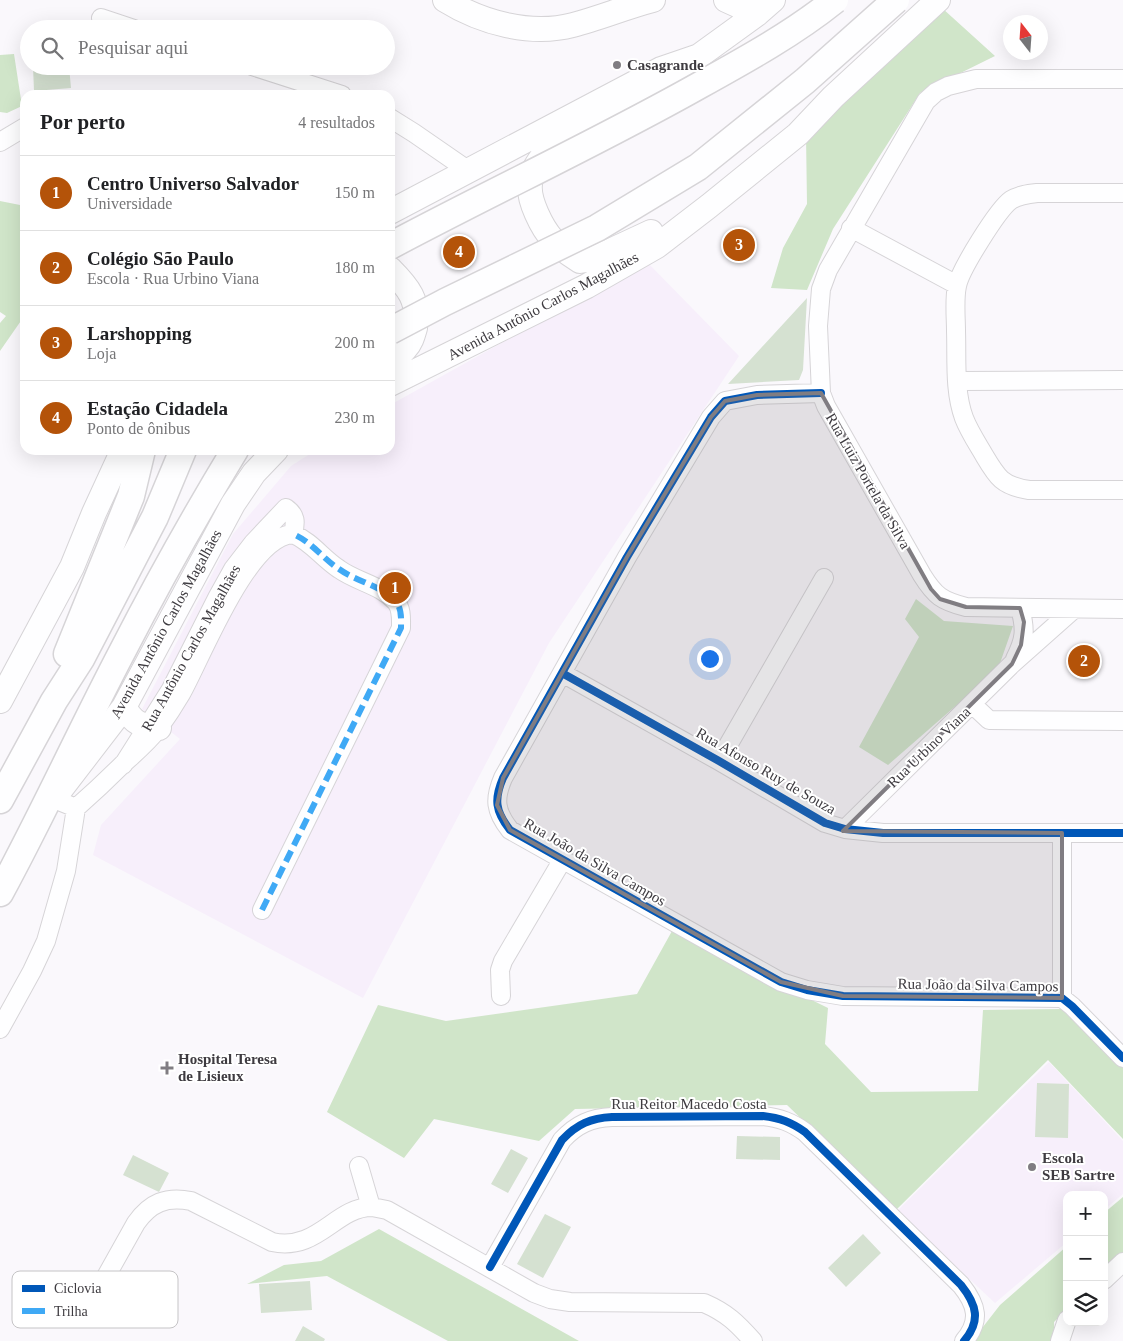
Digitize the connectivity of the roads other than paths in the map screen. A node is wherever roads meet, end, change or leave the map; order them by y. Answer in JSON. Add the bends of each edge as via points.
{"nodes":[{"id":1,"x":445,"y":0,"type":"edge"},
{"id":2,"x":653,"y":0,"type":"edge"},
{"id":3,"x":726,"y":0,"type":"edge"},
{"id":4,"x":836,"y":0,"type":"edge"},
{"id":5,"x":896,"y":0,"type":"edge"},
{"id":6,"x":938,"y":0,"type":"edge"},
{"id":7,"x":765,"y":7,"type":"edge"},
{"id":8,"x":101,"y":18,"type":"dead end"},
{"id":9,"x":107,"y":20,"type":"edge"},
{"id":10,"x":699,"y":56,"type":"junction"},
{"id":11,"x":280,"y":75,"type":"edge"},
{"id":12,"x":1123,"y":79,"type":"edge"},
{"id":13,"x":326,"y":90,"type":"edge"},
{"id":14,"x":395,"y":121,"type":"edge"},
{"id":15,"x":20,"y":130,"type":"edge"},
{"id":16,"x":0,"y":142,"type":"edge"},
{"id":17,"x":468,"y":171,"type":"junction"},
{"id":18,"x":1123,"y":192,"type":"edge"},
{"id":19,"x":709,"y":206,"type":"junction"},
{"id":20,"x":395,"y":209,"type":"edge"},
{"id":21,"x":851,"y":228,"type":"junction"},
{"id":22,"x":395,"y":243,"type":"edge"},
{"id":23,"x":395,"y":275,"type":"edge"},
{"id":24,"x":957,"y":285,"type":"junction"},
{"id":25,"x":395,"y":328,"type":"edge"},
{"id":26,"x":395,"y":357,"type":"edge"},
{"id":27,"x":1123,"y":380,"type":"edge"},
{"id":28,"x":958,"y":381,"type":"junction"},
{"id":29,"x":395,"y":382,"type":"edge"},
{"id":30,"x":821,"y":392,"type":"junction"},
{"id":31,"x":121,"y":455,"type":"edge"},
{"id":32,"x":141,"y":455,"type":"edge"},
{"id":33,"x":181,"y":455,"type":"edge"},
{"id":34,"x":232,"y":455,"type":"edge"},
{"id":35,"x":271,"y":455,"type":"edge"},
{"id":36,"x":1123,"y":490,"type":"edge"},
{"id":37,"x":293,"y":534,"type":"junction"},
{"id":38,"x":824,"y":578,"type":"dead end"},
{"id":39,"x":1020,"y":608,"type":"junction"},
{"id":40,"x":1074,"y":609,"type":"junction"},
{"id":41,"x":1123,"y":609,"type":"edge"},
{"id":42,"x":1012,"y":664,"type":"junction"},
{"id":43,"x":562,"y":672,"type":"junction"},
{"id":44,"x":0,"y":701,"type":"edge"},
{"id":45,"x":54,"y":701,"type":"junction"},
{"id":46,"x":972,"y":704,"type":"junction"},
{"id":47,"x":124,"y":708,"type":"junction"},
{"id":48,"x":1123,"y":721,"type":"edge"},
{"id":49,"x":153,"y":727,"type":"junction"},
{"id":50,"x":720,"y":761,"type":"junction"},
{"id":51,"x":54,"y":799,"type":"junction"},
{"id":52,"x":0,"y":800,"type":"edge"},
{"id":53,"x":76,"y":808,"type":"junction"},
{"id":54,"x":845,"y":829,"type":"junction"},
{"id":55,"x":1062,"y":833,"type":"junction"},
{"id":56,"x":1123,"y":833,"type":"edge"},
{"id":57,"x":23,"y":850,"type":"junction"},
{"id":58,"x":563,"y":859,"type":"junction"},
{"id":59,"x":0,"y":893,"type":"edge"},
{"id":60,"x":262,"y":910,"type":"dead end"},
{"id":61,"x":501,"y":996,"type":"dead end"},
{"id":62,"x":1062,"y":998,"type":"junction"},
{"id":63,"x":0,"y":1029,"type":"edge"},
{"id":64,"x":1123,"y":1058,"type":"edge"},
{"id":65,"x":359,"y":1166,"type":"dead end"},
{"id":66,"x":371,"y":1207,"type":"junction"},
{"id":67,"x":1123,"y":1262,"type":"edge"},
{"id":68,"x":490,"y":1267,"type":"junction"},
{"id":69,"x":109,"y":1271,"type":"edge"},
{"id":70,"x":1108,"y":1276,"type":"edge"},
{"id":71,"x":1065,"y":1326,"type":"edge"},
{"id":72,"x":754,"y":1341,"type":"edge"},
{"id":73,"x":964,"y":1341,"type":"edge"},
{"id":74,"x":1060,"y":1341,"type":"edge"}],
"edges":[{"from":1,"to":2,"type":"main road","via":[[489,20],[530,28],[572,26]]},
{"from":3,"to":7,"type":"main road"},
{"from":4,"to":22,"type":"main road","bridge":true,"via":[[759,52],[666,104]]},
{"from":5,"to":25,"type":"main road","bridge":true,"via":[[805,81],[698,167],[597,228]]},
{"from":6,"to":19,"type":"main road","name":"Avenida Antônio Carlos Magalhães","via":[[833,97],[798,134]]},
{"from":7,"to":10,"type":"main road"},
{"from":8,"to":9,"type":"street"},
{"from":10,"to":17,"type":"main road","via":[[661,69]]},
{"from":10,"to":19,"type":"main road","via":[[676,81],[547,150],[529,185],[532,205],[551,239],[580,261],[593,259]]},
{"from":11,"to":13,"type":"street"},
{"from":12,"to":21,"type":"street","name":"Rua Luiz Portela da Silva","via":[[976,79],[955,83],[936,92],[926,101]]},
{"from":14,"to":17,"type":"street"},
{"from":15,"to":16,"type":"street"},
{"from":17,"to":20,"type":"main road"},
{"from":18,"to":24,"type":"street","via":[[1036,193],[1012,199],[1003,207],[965,266]]},
{"from":19,"to":29,"type":"main road","name":"Avenida Antônio Carlos Magalhães","via":[[657,246],[587,286]]},
{"from":21,"to":24,"type":"street"},
{"from":21,"to":30,"type":"street","name":"Rua Luiz Portela da Silva","via":[[821,289],[818,326]]},
{"from":23,"to":26,"type":"main road","via":[[410,294],[417,311],[413,337],[405,350]]},
{"from":24,"to":28,"type":"street"},
{"from":27,"to":28,"type":"street"},
{"from":28,"to":36,"type":"street","via":[[960,403],[970,432],[993,470],[1014,488]]},
{"from":30,"to":39,"type":"street","name":"Rua Luiz Portela da Silva","via":[[931,589],[940,599],[966,607]]},
{"from":30,"to":43,"type":"street","name":"Rua João da Silva Campos","via":[[757,395],[726,401],[711,417]]},
{"from":31,"to":44,"type":"main road","via":[[72,567]]},
{"from":32,"to":45,"type":"main road","via":[[131,496],[58,676]]},
{"from":33,"to":45,"type":"main road","via":[[155,517],[81,659]]},
{"from":34,"to":57,"type":"main road","name":"Avenida Antônio Carlos Magalhães","via":[[121,653]]},
{"from":35,"to":47,"type":"main road","name":"Avenida Antônio Carlos Magalhães","via":[[233,504]]},
{"from":37,"to":49,"type":"street","name":"Rua Antônio Carlos Magalhães","via":[[274,540],[244,574],[181,694]]},
{"from":37,"to":49,"type":"street","name":"Rua Antônio Carlos Magalhães","via":[[296,519],[286,508],[233,569]]},
{"from":37,"to":60,"type":"street","via":[[339,570],[385,592],[398,604],[401,628]]},
{"from":38,"to":50,"type":"street"},
{"from":39,"to":40,"type":"street","name":"Rua Luiz Portela da Silva"},
{"from":39,"to":42,"type":"street","name":"Rua Urbino Viana","via":[[1024,634]]},
{"from":40,"to":41,"type":"street","name":"Rua Luiz Portela da Silva"},
{"from":40,"to":42,"type":"street","name":"Rua Urbino Viana"},
{"from":42,"to":46,"type":"street","name":"Rua Urbino Viana"},
{"from":43,"to":50,"type":"street","name":"Rua Afonso Ruy de Souza"},
{"from":43,"to":58,"type":"street","name":"Rua João da Silva Campos","via":[[503,778],[497,792],[497,805],[501,819],[510,830]]},
{"from":45,"to":52,"type":"main road"},
{"from":46,"to":48,"type":"street","via":[[989,720]]},
{"from":46,"to":54,"type":"street","name":"Rua Urbino Viana"},
{"from":47,"to":49,"type":"main road","via":[[134,722]]},
{"from":47,"to":51,"type":"main road","name":"Avenida Antônio Carlos Magalhães"},
{"from":49,"to":53,"type":"street","name":"Rua Antônio Carlos Magalhães","via":[[151,738]]},
{"from":50,"to":54,"type":"street","name":"Rua Afonso Ruy de Souza","via":[[825,823]]},
{"from":51,"to":53,"type":"street"},
{"from":51,"to":57,"type":"main road","name":"Avenida Antônio Carlos Magalhães"},
{"from":53,"to":63,"type":"street","via":[[66,871],[46,941]]},
{"from":54,"to":55,"type":"street","name":"Rua Afonso Ruy de Souza","via":[[883,833]]},
{"from":55,"to":56,"type":"street","name":"Rua Afonso Ruy de Souza"},
{"from":55,"to":62,"type":"street"},
{"from":57,"to":59,"type":"main road","name":"Avenida Antônio Carlos Magalhães"},
{"from":58,"to":61,"type":"street","via":[[503,961]]},
{"from":58,"to":62,"type":"street","name":"Rua João da Silva Campos","via":[[756,969],[807,990],[844,996]]},
{"from":62,"to":64,"type":"street","name":"Rua João da Silva Campos"},
{"from":65,"to":66,"type":"street"},
{"from":66,"to":68,"type":"street","via":[[387,1210]]},
{"from":66,"to":69,"type":"street","via":[[347,1215],[305,1240],[284,1245],[191,1201],[180,1198],[166,1200],[144,1211]]},
{"from":67,"to":70,"type":"street"},
{"from":68,"to":72,"type":"street","via":[[550,1299],[590,1303],[704,1304],[721,1310]]},
{"from":68,"to":73,"type":"street","name":"Rua Reitor Macedo Costa","via":[[562,1140],[582,1123],[612,1117],[763,1116],[786,1120],[805,1132],[961,1285],[969,1295],[976,1315],[974,1326]]},
{"from":71,"to":74,"type":"street"}]}
